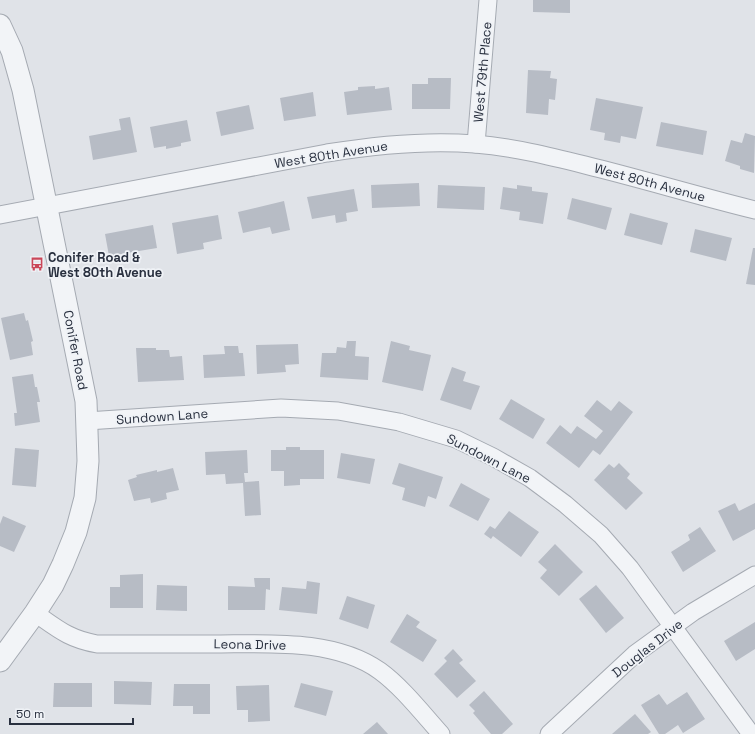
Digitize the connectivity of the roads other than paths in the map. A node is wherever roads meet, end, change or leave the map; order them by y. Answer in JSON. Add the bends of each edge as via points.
{"nodes":[{"id":1,"x":488,"y":0,"type":"edge"},
{"id":2,"x":0,"y":25,"type":"edge"},
{"id":3,"x":476,"y":144,"type":"junction"},
{"id":4,"x":47,"y":206,"type":"junction"},
{"id":5,"x":755,"y":210,"type":"edge"},
{"id":6,"x":0,"y":215,"type":"edge"},
{"id":7,"x":87,"y":421,"type":"junction"},
{"id":8,"x":755,"y":575,"type":"edge"},
{"id":9,"x":35,"y":614,"type":"junction"},
{"id":10,"x":672,"y":627,"type":"junction"},
{"id":11,"x":0,"y":661,"type":"edge"},
{"id":12,"x":441,"y":734,"type":"edge"},
{"id":13,"x":549,"y":734,"type":"edge"},
{"id":14,"x":751,"y":734,"type":"edge"}],
"edges":[{"from":1,"to":3,"type":"street","name":"West 79th Place"},
{"from":2,"to":4,"type":"street","name":"Conifer Road","via":[[18,70]]},
{"from":3,"to":4,"type":"street","name":"West 80th Avenue","via":[[411,143],[355,148]]},
{"from":3,"to":5,"type":"street","name":"West 80th Avenue","via":[[539,154]]},
{"from":4,"to":6,"type":"street","name":"West 80th Avenue"},
{"from":4,"to":7,"type":"street","name":"Conifer Road","via":[[86,402]]},
{"from":7,"to":9,"type":"street","name":"Conifer Road","via":[[86,491],[76,532],[53,585]]},
{"from":7,"to":10,"type":"street","name":"Sundown Lane","via":[[281,408],[338,411],[399,422],[456,439],[530,478],[565,504],[615,550]]},
{"from":8,"to":10,"type":"street","name":"Douglas Drive"},
{"from":9,"to":11,"type":"street","name":"Conifer Road"},
{"from":9,"to":12,"type":"street","name":"Leona Drive","via":[[71,637],[97,644],[287,644],[335,651],[358,659],[380,671]]},
{"from":10,"to":13,"type":"street","name":"Douglas Drive","via":[[635,654]]},
{"from":10,"to":14,"type":"street","name":"Sundown Lane"}]}
